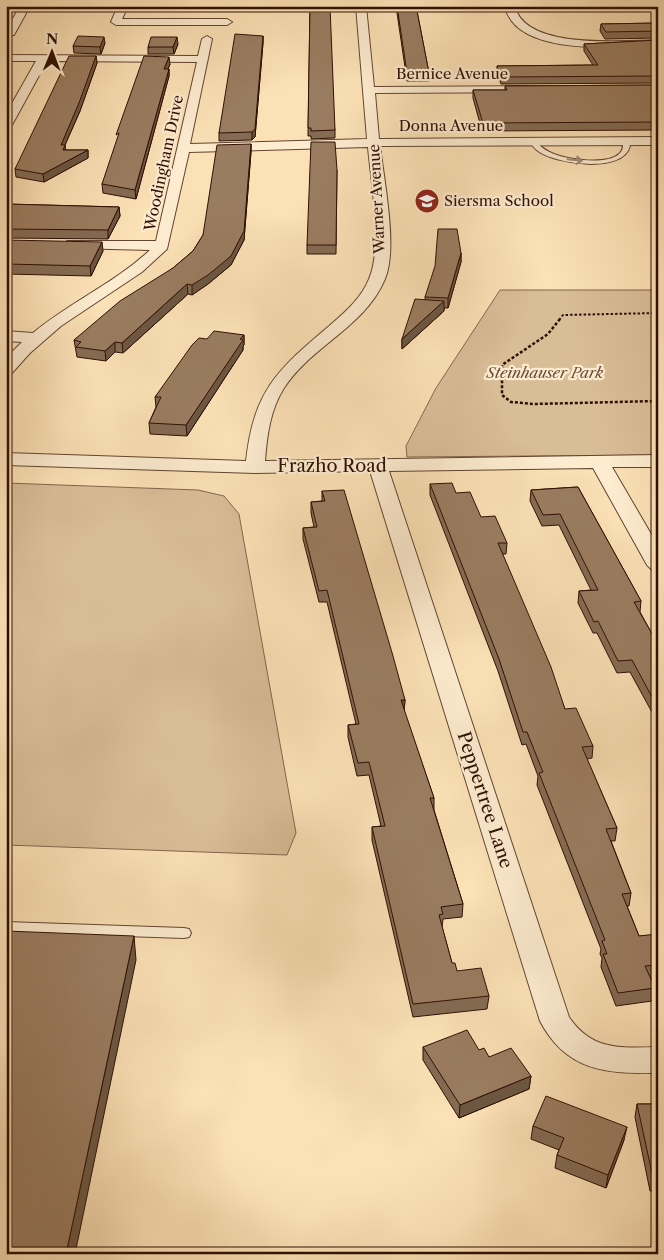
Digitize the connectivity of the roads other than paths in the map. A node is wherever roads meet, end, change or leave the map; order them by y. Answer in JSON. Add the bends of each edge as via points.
{"nodes":[{"id":1,"x":24,"y":6,"type":"edge"},
{"id":2,"x":123,"y":6,"type":"edge"},
{"id":3,"x":361,"y":6,"type":"edge"},
{"id":4,"x":510,"y":6,"type":"edge"},
{"id":5,"x":226,"y":22,"type":"dead end"},
{"id":6,"x":10,"y":33,"type":"dead end"},
{"id":7,"x":207,"y":38,"type":"dead end"},
{"id":8,"x":658,"y":43,"type":"edge"},
{"id":9,"x":6,"y":58,"type":"edge"},
{"id":10,"x":43,"y":59,"type":"junction"},
{"id":11,"x":203,"y":60,"type":"junction"},
{"id":12,"x":542,"y":89,"type":"edge"},
{"id":13,"x":367,"y":90,"type":"junction"},
{"id":14,"x":6,"y":125,"type":"edge"},
{"id":15,"x":625,"y":141,"type":"junction"},
{"id":16,"x":658,"y":141,"type":"edge"},
{"id":17,"x":533,"y":142,"type":"junction"},
{"id":18,"x":375,"y":143,"type":"junction"},
{"id":19,"x":184,"y":148,"type":"junction"},
{"id":20,"x":55,"y":244,"type":"edge"},
{"id":21,"x":162,"y":246,"type":"junction"},
{"id":22,"x":6,"y":336,"type":"edge"},
{"id":23,"x":39,"y":338,"type":"junction"},
{"id":24,"x":6,"y":369,"type":"edge"},
{"id":25,"x":6,"y":459,"type":"edge"},
{"id":26,"x":658,"y":461,"type":"edge"},
{"id":27,"x":599,"y":462,"type":"junction"},
{"id":28,"x":378,"y":466,"type":"junction"},
{"id":29,"x":255,"y":467,"type":"junction"},
{"id":30,"x":658,"y":565,"type":"edge"},
{"id":31,"x":6,"y":927,"type":"edge"},
{"id":32,"x":184,"y":933,"type":"dead end"},
{"id":33,"x":658,"y":1060,"type":"edge"}],
"edges":[{"from":1,"to":6,"type":"street"},
{"from":2,"to":5,"type":"street","via":[[116,22]]},
{"from":3,"to":13,"type":"street","name":"Warner Avenue"},
{"from":4,"to":8,"type":"street","via":[[516,23],[543,37],[578,42]]},
{"from":7,"to":11,"type":"street","name":"Woodingham Drive"},
{"from":9,"to":10,"type":"street"},
{"from":10,"to":11,"type":"street"},
{"from":10,"to":14,"type":"street"},
{"from":11,"to":19,"type":"street","name":"Woodingham Drive"},
{"from":12,"to":13,"type":"street","name":"Bernice Avenue"},
{"from":13,"to":18,"type":"street","name":"Warner Avenue"},
{"from":15,"to":16,"type":"street","name":"Donna Avenue"},
{"from":15,"to":17,"type":"street","name":"Donna Avenue"},
{"from":17,"to":15,"type":"lane","one_way":true,"via":[[547,155],[588,162],[623,154]]},
{"from":17,"to":18,"type":"street","name":"Donna Avenue"},
{"from":18,"to":19,"type":"street","name":"Donna Avenue"},
{"from":18,"to":29,"type":"street","name":"Warner Avenue","via":[[383,245],[377,279],[352,313],[293,365],[275,388],[262,415]]},
{"from":19,"to":21,"type":"street","name":"Woodingham Drive"},
{"from":20,"to":21,"type":"street"},
{"from":21,"to":23,"type":"street","name":"Woodingham Drive","via":[[150,260],[88,300]]},
{"from":22,"to":23,"type":"street"},
{"from":23,"to":24,"type":"street","name":"Woodingham Drive"},
{"from":25,"to":29,"type":"street","name":"Frazho Road"},
{"from":26,"to":27,"type":"street","name":"Frazho Road"},
{"from":27,"to":28,"type":"street","name":"Frazho Road"},
{"from":27,"to":30,"type":"street"},
{"from":28,"to":29,"type":"street","name":"Frazho Road"},
{"from":28,"to":33,"type":"street","name":"Peppertree Lane","via":[[555,1021],[562,1034],[586,1052],[604,1059]]},
{"from":31,"to":32,"type":"lane"}]}
